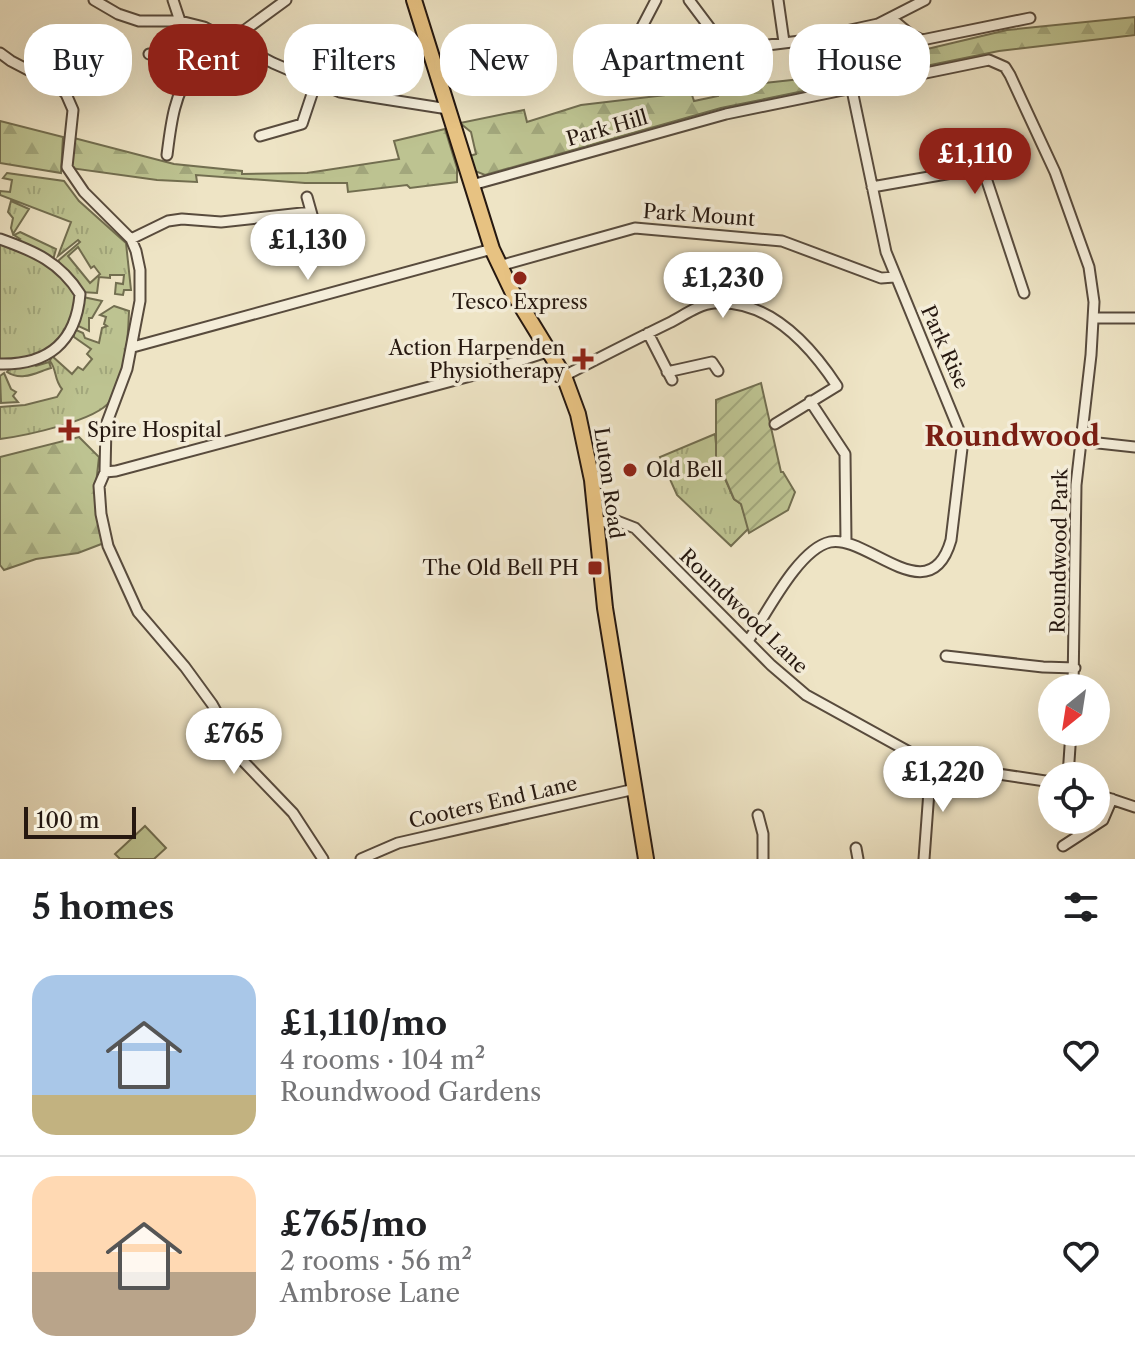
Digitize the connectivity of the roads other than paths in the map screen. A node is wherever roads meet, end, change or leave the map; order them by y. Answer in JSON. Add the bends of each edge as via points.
{"nodes":[{"id":1,"x":94,"y":0,"type":"edge"},
{"id":2,"x":173,"y":0,"type":"edge"},
{"id":3,"x":286,"y":0,"type":"edge"},
{"id":4,"x":414,"y":0,"type":"edge"},
{"id":5,"x":656,"y":0,"type":"edge"},
{"id":6,"x":689,"y":0,"type":"edge"},
{"id":7,"x":778,"y":0,"type":"edge"},
{"id":8,"x":925,"y":0,"type":"edge"},
{"id":9,"x":1030,"y":18,"type":"dead end"},
{"id":10,"x":892,"y":19,"type":"junction"},
{"id":11,"x":180,"y":21,"type":"junction"},
{"id":12,"x":192,"y":24,"type":"edge"},
{"id":13,"x":252,"y":24,"type":"edge"},
{"id":14,"x":643,"y":24,"type":"edge"},
{"id":15,"x":784,"y":42,"type":"junction"},
{"id":16,"x":0,"y":53,"type":"edge"},
{"id":17,"x":989,"y":60,"type":"joint"},
{"id":18,"x":930,"y":73,"type":"edge"},
{"id":19,"x":440,"y":83,"type":"edge"},
{"id":20,"x":178,"y":96,"type":"edge"},
{"id":21,"x":311,"y":96,"type":"edge"},
{"id":22,"x":363,"y":96,"type":"edge"},
{"id":23,"x":444,"y":96,"type":"edge"},
{"id":24,"x":820,"y":96,"type":"edge"},
{"id":25,"x":853,"y":96,"type":"edge"},
{"id":26,"x":448,"y":109,"type":"junction"},
{"id":27,"x":260,"y":136,"type":"dead end"},
{"id":28,"x":167,"y":155,"type":"dead end"},
{"id":29,"x":472,"y":185,"type":"junction"},
{"id":30,"x":872,"y":187,"type":"junction"},
{"id":31,"x":307,"y":197,"type":"dead end"},
{"id":32,"x":311,"y":212,"type":"junction"},
{"id":33,"x":316,"y":229,"type":"dead end"},
{"id":34,"x":0,"y":239,"type":"edge"},
{"id":35,"x":131,"y":239,"type":"junction"},
{"id":36,"x":492,"y":249,"type":"junction"},
{"id":37,"x":499,"y":266,"type":"junction"},
{"id":38,"x":894,"y":277,"type":"junction"},
{"id":39,"x":1024,"y":293,"type":"dead end"},
{"id":40,"x":1094,"y":318,"type":"junction"},
{"id":41,"x":1135,"y":318,"type":"edge"},
{"id":42,"x":648,"y":333,"type":"junction"},
{"id":43,"x":133,"y":347,"type":"junction"},
{"id":44,"x":550,"y":351,"type":"junction"},
{"id":45,"x":723,"y":355,"type":"dead end"},
{"id":46,"x":0,"y":364,"type":"edge"},
{"id":47,"x":564,"y":376,"type":"junction"},
{"id":48,"x":810,"y":401,"type":"junction"},
{"id":49,"x":775,"y":424,"type":"dead end"},
{"id":50,"x":1080,"y":441,"type":"junction"},
{"id":51,"x":1135,"y":447,"type":"edge"},
{"id":52,"x":105,"y":472,"type":"junction"},
{"id":53,"x":596,"y":522,"type":"junction"},
{"id":54,"x":846,"y":541,"type":"junction"},
{"id":55,"x":748,"y":641,"type":"junction"},
{"id":56,"x":946,"y":656,"type":"dead end"},
{"id":57,"x":1075,"y":668,"type":"junction"},
{"id":58,"x":1074,"y":674,"type":"edge"},
{"id":59,"x":931,"y":764,"type":"junction"},
{"id":60,"x":1038,"y":780,"type":"edge"},
{"id":61,"x":635,"y":789,"type":"junction"},
{"id":62,"x":1112,"y":799,"type":"joint"},
{"id":63,"x":1135,"y":807,"type":"edge"},
{"id":64,"x":758,"y":815,"type":"dead end"},
{"id":65,"x":1063,"y":846,"type":"dead end"},
{"id":66,"x":323,"y":859,"type":"edge"},
{"id":67,"x":361,"y":859,"type":"edge"},
{"id":68,"x":646,"y":859,"type":"edge"},
{"id":69,"x":763,"y":859,"type":"edge"},
{"id":70,"x":924,"y":859,"type":"edge"}],
"edges":[{"from":1,"to":11,"type":"street","via":[[139,21]]},
{"from":2,"to":11,"type":"street"},
{"from":3,"to":13,"type":"street"},
{"from":4,"to":19,"type":"main road","name":"Luton Road"},
{"from":5,"to":14,"type":"street"},
{"from":6,"to":15,"type":"street","via":[[724,44],[744,48]]},
{"from":7,"to":15,"type":"street"},
{"from":8,"to":10,"type":"street"},
{"from":9,"to":10,"type":"street","via":[[922,40]]},
{"from":10,"to":15,"type":"street"},
{"from":11,"to":12,"type":"street"},
{"from":16,"to":35,"type":"street","via":[[66,94],[73,110],[66,160],[73,178]]},
{"from":17,"to":18,"type":"street","name":"Park Hill"},
{"from":17,"to":40,"type":"street","name":"Roundwood Park","via":[[1010,75],[1055,172],[1089,267]]},
{"from":20,"to":28,"type":"street"},
{"from":21,"to":27,"type":"street","via":[[302,124]]},
{"from":22,"to":26,"type":"street"},
{"from":23,"to":26,"type":"main road","name":"Luton Road"},
{"from":24,"to":29,"type":"street","name":"Park Hill","via":[[726,114]]},
{"from":25,"to":30,"type":"street","name":"Park Rise"},
{"from":26,"to":29,"type":"main road","name":"Luton Road"},
{"from":29,"to":36,"type":"main road","name":"Luton Road"},
{"from":30,"to":38,"type":"street","name":"Park Rise"},
{"from":30,"to":39,"type":"street","via":[[980,171]]},
{"from":31,"to":32,"type":"street"},
{"from":32,"to":33,"type":"street"},
{"from":32,"to":35,"type":"street","via":[[221,222],[168,221]]},
{"from":34,"to":46,"type":"street","via":[[46,258],[80,294],[69,332],[52,353],[19,365]]},
{"from":35,"to":43,"type":"street","via":[[140,270]]},
{"from":36,"to":37,"type":"main road","name":"Luton Road"},
{"from":36,"to":43,"type":"street"},
{"from":37,"to":38,"type":"street","name":"Park Mount","via":[[635,228],[782,241],[881,278]]},
{"from":37,"to":44,"type":"main road","name":"Luton Road"},
{"from":38,"to":54,"type":"street","name":"Park Rise","via":[[963,440],[951,540],[938,563],[916,572]]},
{"from":40,"to":41,"type":"street"},
{"from":40,"to":50,"type":"street","name":"Roundwood Park"},
{"from":42,"to":45,"type":"street","via":[[669,376],[715,366]]},
{"from":42,"to":47,"type":"street"},
{"from":42,"to":48,"type":"street","via":[[708,304],[752,309],[808,346],[837,386]]},
{"from":43,"to":52,"type":"street","via":[[106,425]]},
{"from":44,"to":47,"type":"main road","name":"Luton Road"},
{"from":44,"to":52,"type":"street"},
{"from":47,"to":53,"type":"main road","name":"Luton Road","via":[[588,455]]},
{"from":48,"to":49,"type":"street"},
{"from":48,"to":54,"type":"street","via":[[845,454]]},
{"from":50,"to":51,"type":"street"},
{"from":50,"to":57,"type":"street","name":"Roundwood Park"},
{"from":52,"to":66,"type":"street","via":[[99,486],[106,540],[127,593],[212,704],[244,762],[293,813]]},
{"from":53,"to":55,"type":"street","name":"Roundwood Lane","via":[[617,521],[635,528]]},
{"from":53,"to":61,"type":"main road","name":"Luton Road"},
{"from":54,"to":55,"type":"street","via":[[829,542],[802,560]]},
{"from":55,"to":59,"type":"street","name":"Roundwood Lane","via":[[806,695]]},
{"from":56,"to":57,"type":"street"},
{"from":57,"to":58,"type":"street","name":"Roundwood Park"},
{"from":59,"to":60,"type":"street","name":"Roundwood Lane"},
{"from":59,"to":70,"type":"street"},
{"from":61,"to":67,"type":"street","name":"Cooters End Lane","via":[[398,843]]},
{"from":61,"to":68,"type":"main road","name":"Luton Road"},
{"from":62,"to":63,"type":"street"},
{"from":62,"to":65,"type":"street","via":[[1103,820]]},
{"from":64,"to":69,"type":"street"}]}
